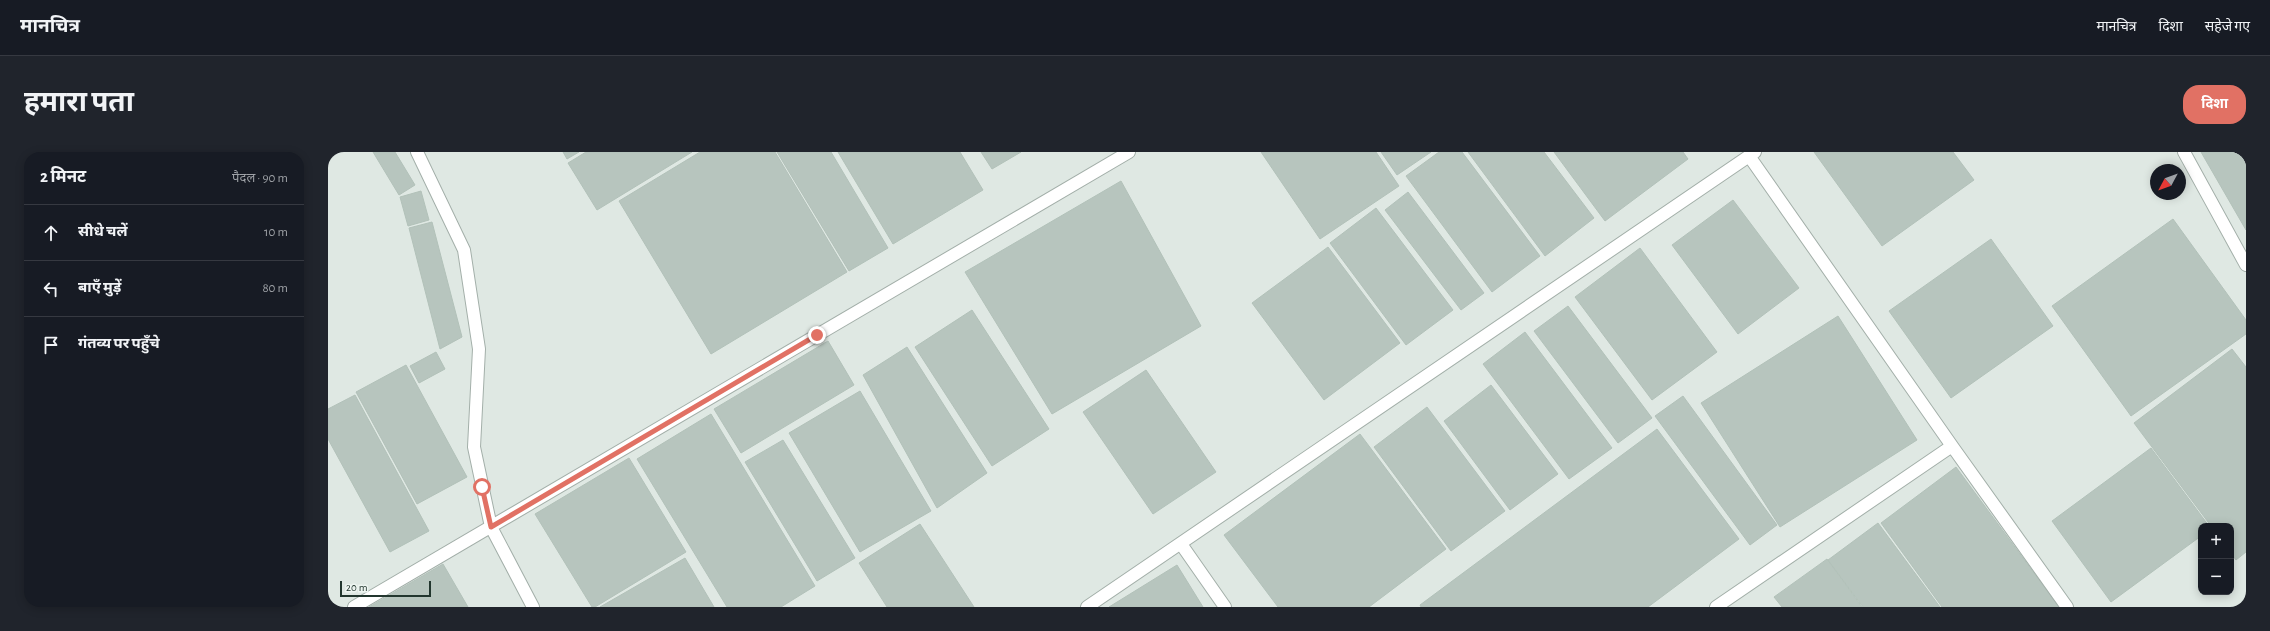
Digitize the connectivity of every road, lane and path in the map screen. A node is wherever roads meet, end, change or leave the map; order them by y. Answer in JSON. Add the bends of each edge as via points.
{"nodes":[{"id":1,"x":417,"y":152,"type":"edge"},
{"id":2,"x":1129,"y":152,"type":"edge"},
{"id":3,"x":2184,"y":152,"type":"edge"},
{"id":4,"x":1752,"y":154,"type":"edge"},
{"id":5,"x":2246,"y":265,"type":"edge"},
{"id":6,"x":1952,"y":446,"type":"junction"},
{"id":7,"x":491,"y":527,"type":"junction"},
{"id":8,"x":1181,"y":544,"type":"junction"},
{"id":9,"x":354,"y":607,"type":"edge"},
{"id":10,"x":533,"y":607,"type":"edge"},
{"id":11,"x":1087,"y":607,"type":"edge"},
{"id":12,"x":1225,"y":607,"type":"edge"},
{"id":13,"x":1716,"y":607,"type":"edge"},
{"id":14,"x":2067,"y":607,"type":"edge"}],
"edges":[{"from":1,"to":7,"type":"street","via":[[464,250],[479,349],[474,447]]},
{"from":2,"to":7,"type":"street"},
{"from":3,"to":5,"type":"street"},
{"from":4,"to":6,"type":"street"},
{"from":4,"to":8,"type":"street"},
{"from":6,"to":13,"type":"street"},
{"from":6,"to":14,"type":"street"},
{"from":7,"to":9,"type":"street"},
{"from":7,"to":10,"type":"street"},
{"from":8,"to":11,"type":"street"},
{"from":8,"to":12,"type":"street"}]}
